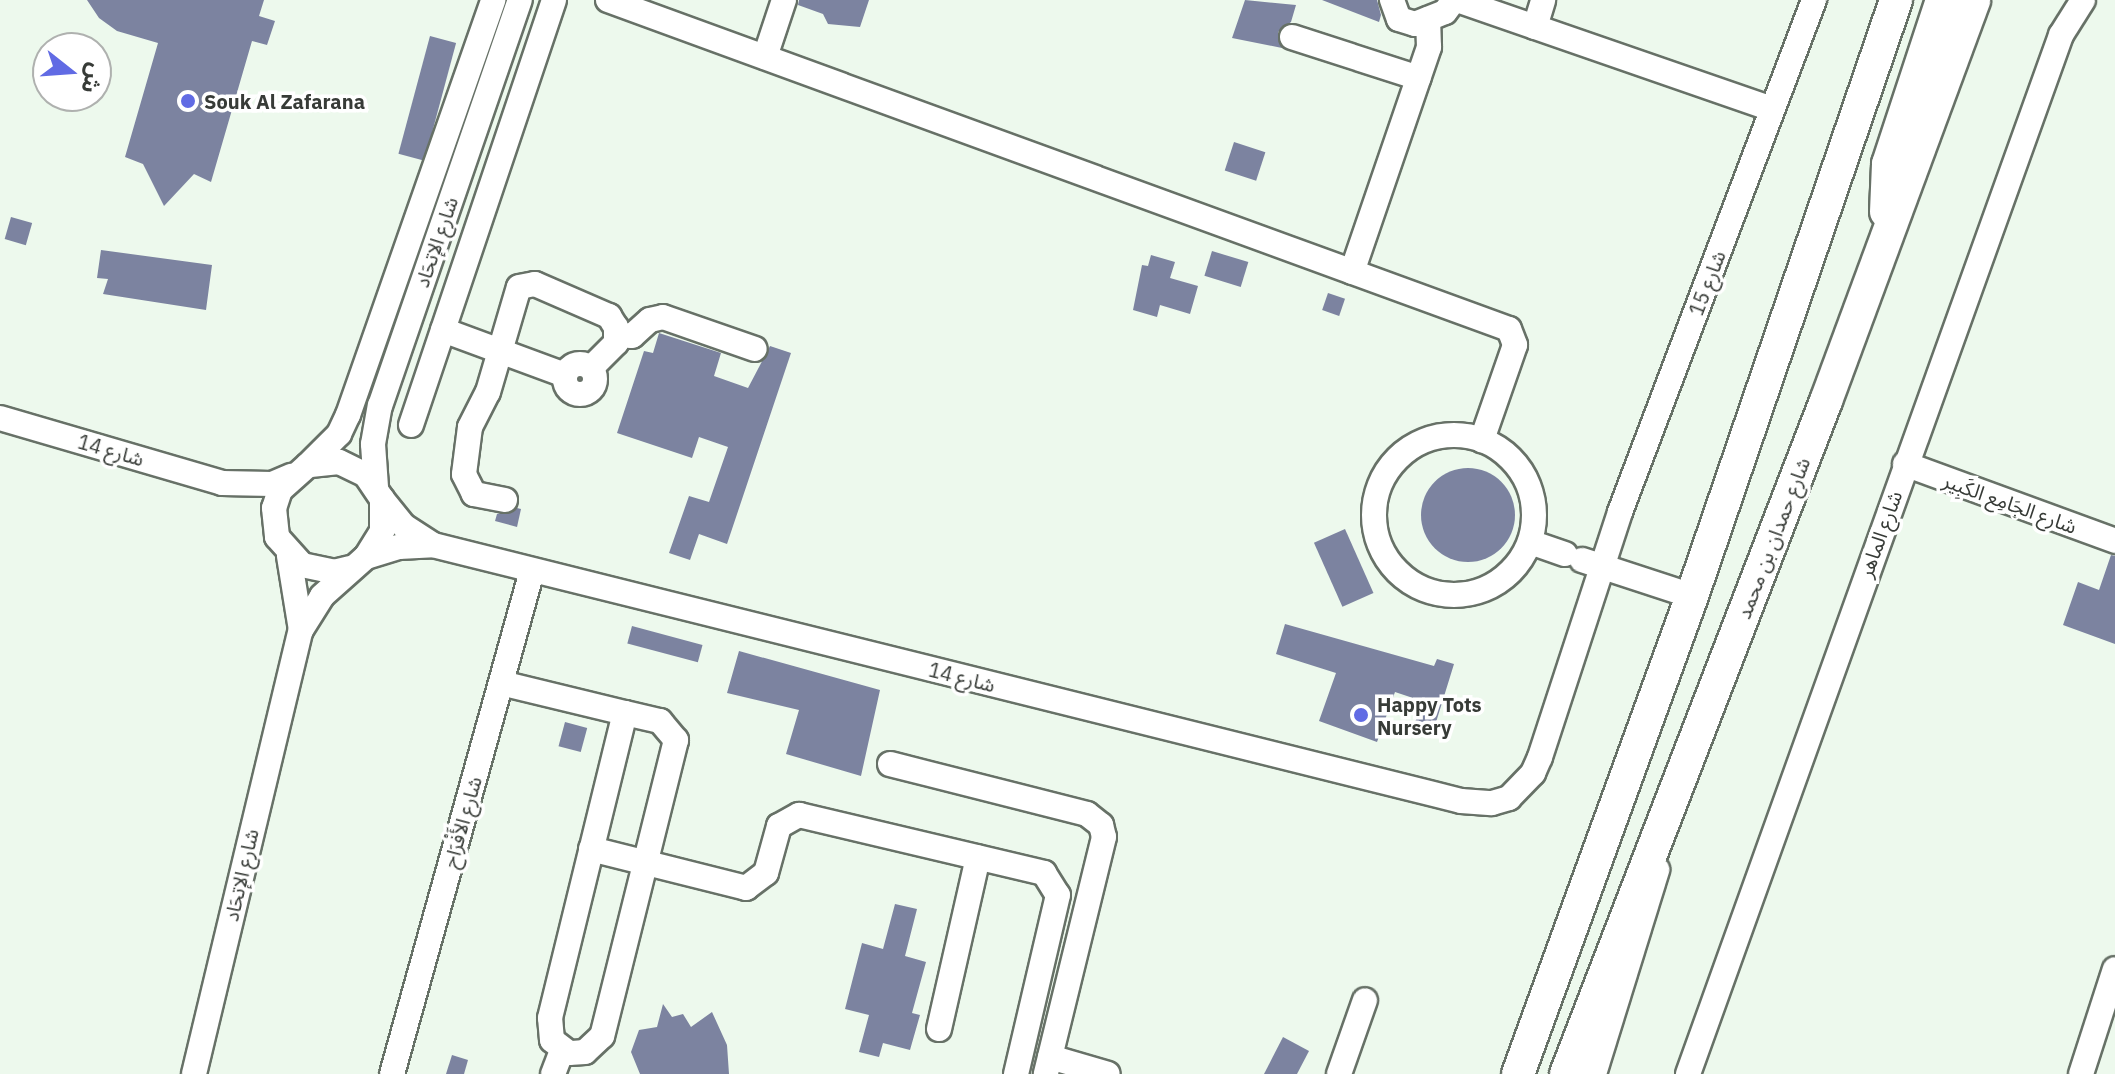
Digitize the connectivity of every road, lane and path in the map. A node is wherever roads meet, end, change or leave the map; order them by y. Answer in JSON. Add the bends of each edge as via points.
{"nodes":[{"id":1,"x":493,"y":0,"type":"edge"},
{"id":2,"x":520,"y":0,"type":"edge"},
{"id":3,"x":554,"y":0,"type":"edge"},
{"id":4,"x":608,"y":0,"type":"edge"},
{"id":5,"x":784,"y":0,"type":"edge"},
{"id":6,"x":1392,"y":0,"type":"edge"},
{"id":7,"x":1456,"y":0,"type":"edge"},
{"id":8,"x":1543,"y":0,"type":"edge"},
{"id":9,"x":1814,"y":0,"type":"edge"},
{"id":10,"x":1896,"y":0,"type":"edge"},
{"id":11,"x":2083,"y":0,"type":"edge"},
{"id":12,"x":1966,"y":1,"type":"edge"},
{"id":13,"x":1428,"y":19,"type":"junction"},
{"id":14,"x":1535,"y":27,"type":"junction"},
{"id":15,"x":1292,"y":37,"type":"dead end"},
{"id":16,"x":765,"y":57,"type":"junction"},
{"id":17,"x":1419,"y":78,"type":"junction"},
{"id":18,"x":1772,"y":109,"type":"junction"},
{"id":19,"x":1352,"y":272,"type":"junction"},
{"id":20,"x":443,"y":330,"type":"junction"},
{"id":21,"x":617,"y":335,"type":"junction"},
{"id":22,"x":755,"y":349,"type":"dead end"},
{"id":23,"x":500,"y":351,"type":"junction"},
{"id":24,"x":0,"y":418,"type":"edge"},
{"id":25,"x":411,"y":425,"type":"dead end"},
{"id":26,"x":1482,"y":440,"type":"junction"},
{"id":27,"x":1905,"y":464,"type":"junction"},
{"id":28,"x":300,"y":470,"type":"junction"},
{"id":29,"x":222,"y":483,"type":"junction"},
{"id":30,"x":379,"y":493,"type":"junction"},
{"id":31,"x":505,"y":500,"type":"dead end"},
{"id":32,"x":274,"y":526,"type":"junction"},
{"id":33,"x":2115,"y":541,"type":"edge"},
{"id":34,"x":1530,"y":542,"type":"junction"},
{"id":35,"x":433,"y":545,"type":"junction"},
{"id":36,"x":289,"y":556,"type":"junction"},
{"id":37,"x":1583,"y":560,"type":"junction"},
{"id":38,"x":358,"y":563,"type":"junction"},
{"id":39,"x":532,"y":571,"type":"junction"},
{"id":40,"x":1692,"y":596,"type":"junction"},
{"id":41,"x":301,"y":630,"type":"junction"},
{"id":42,"x":501,"y":683,"type":"junction"},
{"id":43,"x":625,"y":713,"type":"junction"},
{"id":44,"x":890,"y":764,"type":"dead end"},
{"id":45,"x":1672,"y":797,"type":"junction"},
{"id":46,"x":1492,"y":803,"type":"joint"},
{"id":47,"x":591,"y":849,"type":"junction"},
{"id":48,"x":978,"y":857,"type":"junction"},
{"id":49,"x":648,"y":863,"type":"junction"},
{"id":50,"x":2115,"y":969,"type":"edge"},
{"id":51,"x":1365,"y":1000,"type":"dead end"},
{"id":52,"x":939,"y":1029,"type":"dead end"},
{"id":53,"x":562,"y":1050,"type":"junction"},
{"id":54,"x":1048,"y":1066,"type":"edge"},
{"id":55,"x":1603,"y":1067,"type":"edge"},
{"id":56,"x":194,"y":1074,"type":"edge"},
{"id":57,"x":392,"y":1074,"type":"edge"},
{"id":58,"x":553,"y":1074,"type":"edge"},
{"id":59,"x":1016,"y":1074,"type":"edge"},
{"id":60,"x":1108,"y":1074,"type":"edge"},
{"id":61,"x":1339,"y":1074,"type":"edge"},
{"id":62,"x":1518,"y":1074,"type":"edge"},
{"id":63,"x":1566,"y":1074,"type":"edge"},
{"id":64,"x":1688,"y":1074,"type":"edge"},
{"id":65,"x":2081,"y":1074,"type":"edge"}],
"edges":[{"from":1,"to":28,"type":"street","name":"شارع الإتحَاد","via":[[348,415],[339,434]]},
{"from":2,"to":30,"type":"street","name":"شارع الإتحَاد","via":[[380,406],[373,444]]},
{"from":3,"to":20,"type":"street"},
{"from":4,"to":16,"type":"street"},
{"from":5,"to":16,"type":"street"},
{"from":6,"to":13,"type":"street","via":[[1404,22]]},
{"from":7,"to":13,"type":"street"},
{"from":7,"to":14,"type":"street"},
{"from":8,"to":14,"type":"street"},
{"from":9,"to":18,"type":"street","name":"شارع 15"},
{"from":10,"to":40,"type":"main road"},
{"from":11,"to":27,"type":"street","name":"شارع الماهر","via":[[2061,35]]},
{"from":12,"to":45,"type":"main road","name":"شارع حمدان بن محمد","via":[[1889,231]]},
{"from":13,"to":17,"type":"street","via":[[1430,39]]},
{"from":14,"to":18,"type":"street"},
{"from":15,"to":17,"type":"street"},
{"from":16,"to":19,"type":"street"},
{"from":17,"to":19,"type":"street"},
{"from":18,"to":37,"type":"street","name":"شارع 15"},
{"from":19,"to":26,"type":"street","via":[[1512,332],[1515,345]]},
{"from":20,"to":23,"type":"street"},
{"from":20,"to":25,"type":"street"},
{"from":21,"to":22,"type":"street","via":[[632,336],[650,320],[663,317]]},
{"from":21,"to":23,"type":"street","via":[[612,350],[591,368],[595,381],[587,392],[568,388],[565,375]]},
{"from":21,"to":23,"type":"street","via":[[602,311],[527,283],[514,294]]},
{"from":23,"to":31,"type":"street","via":[[470,427],[464,474],[474,494]]},
{"from":24,"to":29,"type":"street","name":"شارع 14"},
{"from":26,"to":34,"type":"street","via":[[1508,456],[1526,481],[1534,511]]},
{"from":26,"to":34,"type":"street","via":[[1436,437],[1395,461],[1375,503],[1381,550],[1413,584],[1458,596],[1502,580]]},
{"from":27,"to":33,"type":"street","name":"شارع الجَامِع الكَبِير"},
{"from":27,"to":64,"type":"street","name":"شارع الماهر"},
{"from":28,"to":29,"type":"street","name":"شارع 14","via":[[272,484]]},
{"from":28,"to":30,"type":"street","via":[[339,462],[366,475]]},
{"from":28,"to":32,"type":"street","via":[[274,508]]},
{"from":29,"to":32,"type":"street","name":"شارع 14","via":[[263,511]]},
{"from":30,"to":35,"type":"street","name":"شارع 14","via":[[404,526]]},
{"from":30,"to":38,"type":"street","via":[[382,531]]},
{"from":32,"to":36,"type":"street"},
{"from":34,"to":37,"type":"street"},
{"from":35,"to":38,"type":"street","name":"شارع 14","via":[[399,547]]},
{"from":35,"to":39,"type":"street","name":"شارع 14"},
{"from":36,"to":38,"type":"street","via":[[318,571]]},
{"from":36,"to":41,"type":"street","name":"شارع الإتحَاد"},
{"from":37,"to":40,"type":"street"},
{"from":37,"to":46,"type":"street","name":"شارع 15","via":[[1533,773],[1515,793]]},
{"from":38,"to":41,"type":"street","name":"شارع الإتحَاد","via":[[322,596]]},
{"from":39,"to":42,"type":"street","name":"شارع الأَفْرَاح"},
{"from":39,"to":46,"type":"street","name":"شارع 14","via":[[1461,801]]},
{"from":40,"to":62,"type":"main road"},
{"from":41,"to":56,"type":"street","name":"شارع الإتحَاد"},
{"from":42,"to":43,"type":"street"},
{"from":42,"to":57,"type":"street","name":"شارع الأَفْرَاح"},
{"from":43,"to":47,"type":"street"},
{"from":43,"to":49,"type":"street","via":[[660,721],[676,740]]},
{"from":44,"to":54,"type":"street","via":[[1087,814],[1101,825],[1104,837]]},
{"from":45,"to":55,"type":"street"},
{"from":45,"to":63,"type":"main road","name":"شارع حمدان بن محمد"},
{"from":47,"to":49,"type":"street"},
{"from":47,"to":53,"type":"street","via":[[549,1026]]},
{"from":48,"to":49,"type":"street","via":[[799,815],[779,826],[766,873],[752,886]]},
{"from":48,"to":52,"type":"street"},
{"from":48,"to":59,"type":"street","via":[[1044,873],[1057,889]]},
{"from":49,"to":53,"type":"street","via":[[602,1036],[585,1052]]},
{"from":50,"to":65,"type":"street"},
{"from":51,"to":61,"type":"street"},
{"from":53,"to":58,"type":"street"},
{"from":54,"to":60,"type":"street"}]}
